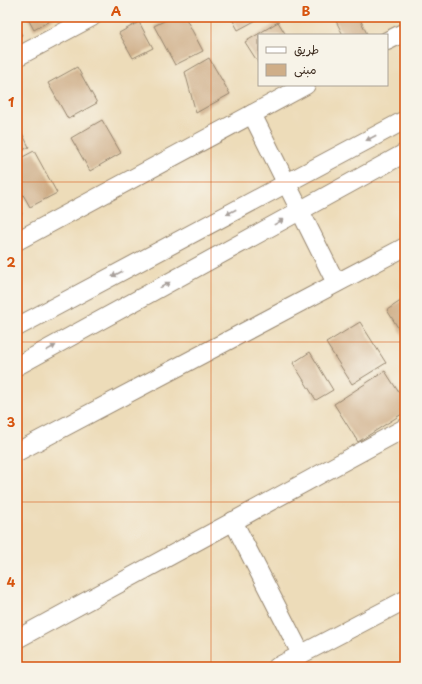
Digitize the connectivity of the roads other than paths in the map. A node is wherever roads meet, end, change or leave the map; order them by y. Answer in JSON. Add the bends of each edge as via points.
{"nodes":[{"id":1,"x":92,"y":17,"type":"edge"},
{"id":2,"x":405,"y":32,"type":"edge"},
{"id":3,"x":388,"y":40,"type":"edge"},
{"id":4,"x":17,"y":57,"type":"edge"},
{"id":5,"x":304,"y":86,"type":"edge"},
{"id":6,"x":252,"y":114,"type":"junction"},
{"id":7,"x":405,"y":120,"type":"edge"},
{"id":8,"x":405,"y":153,"type":"edge"},
{"id":9,"x":287,"y":183,"type":"junction"},
{"id":10,"x":300,"y":210,"type":"junction"},
{"id":11,"x":17,"y":241,"type":"edge"},
{"id":12,"x":405,"y":247,"type":"edge"},
{"id":13,"x":336,"y":283,"type":"junction"},
{"id":14,"x":17,"y":327,"type":"edge"},
{"id":15,"x":17,"y":366,"type":"edge"},
{"id":16,"x":405,"y":428,"type":"edge"},
{"id":17,"x":17,"y":452,"type":"edge"},
{"id":18,"x":233,"y":521,"type":"junction"},
{"id":19,"x":403,"y":606,"type":"edge"},
{"id":20,"x":17,"y":639,"type":"edge"},
{"id":21,"x":301,"y":654,"type":"junction"},
{"id":22,"x":277,"y":667,"type":"edge"}],
"edges":[{"from":1,"to":4,"type":"street"},
{"from":2,"to":3,"type":"street"},
{"from":5,"to":6,"type":"street"},
{"from":6,"to":9,"type":"street"},
{"from":6,"to":11,"type":"street"},
{"from":7,"to":9,"type":"street","one_way":true},
{"from":8,"to":10,"type":"street"},
{"from":9,"to":10,"type":"street"},
{"from":9,"to":14,"type":"street","one_way":true},
{"from":10,"to":13,"type":"street"},
{"from":15,"to":10,"type":"street","one_way":true},
{"from":12,"to":13,"type":"street"},
{"from":13,"to":17,"type":"street"},
{"from":16,"to":18,"type":"street"},
{"from":18,"to":20,"type":"street"},
{"from":18,"to":21,"type":"street"},
{"from":19,"to":21,"type":"street"},
{"from":21,"to":22,"type":"street"}]}
